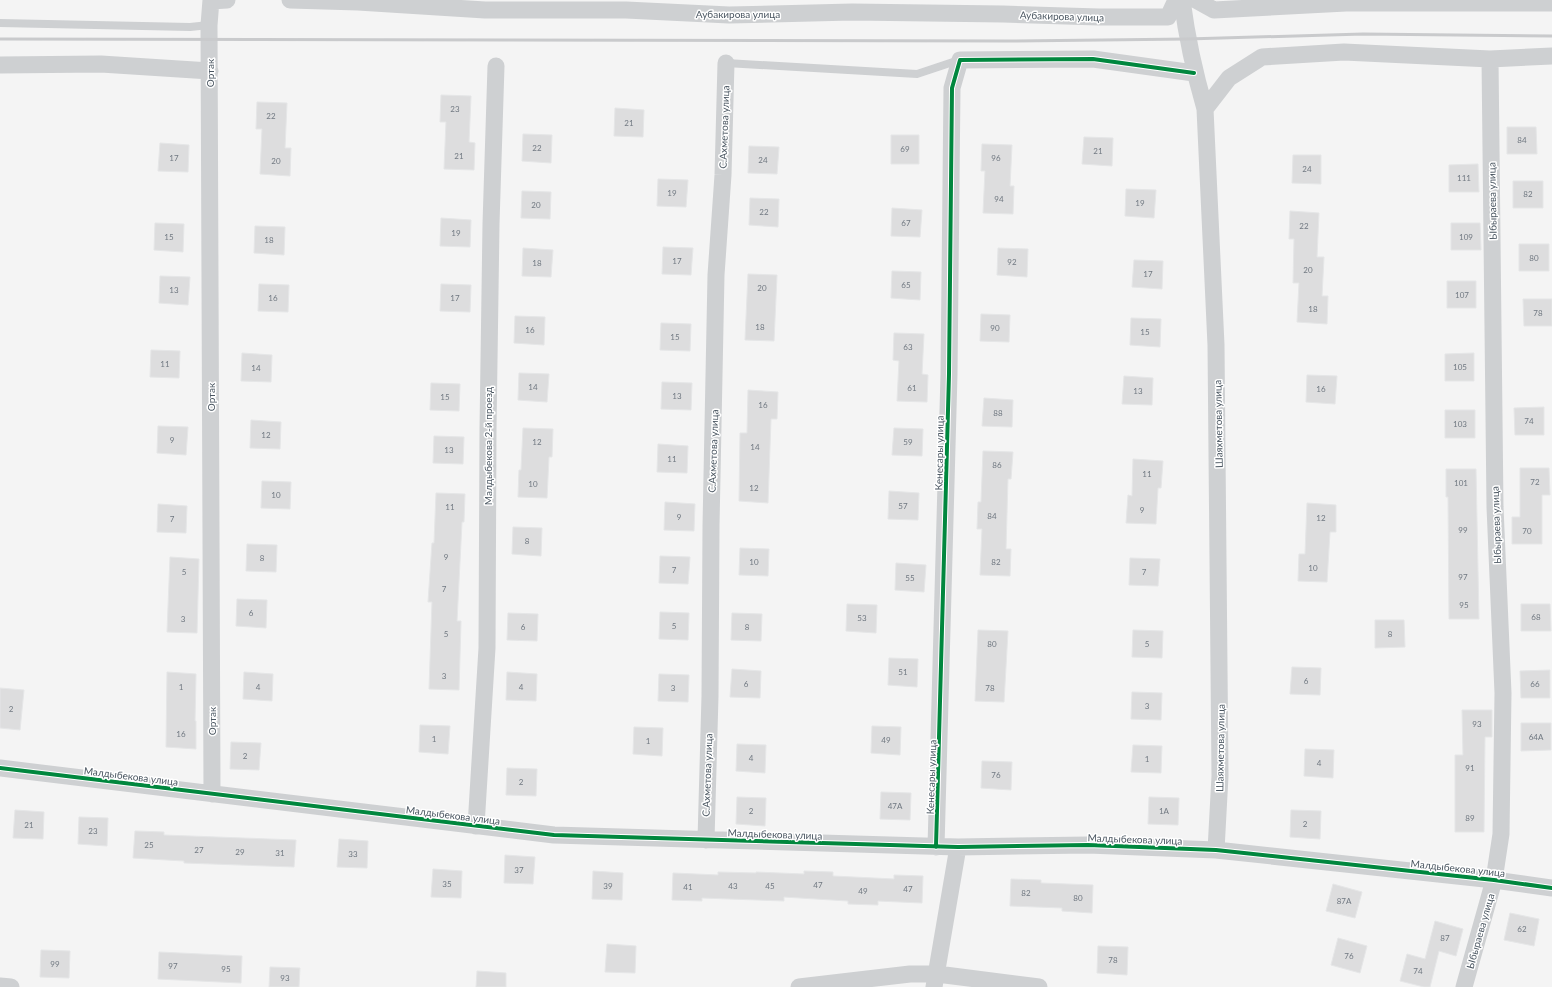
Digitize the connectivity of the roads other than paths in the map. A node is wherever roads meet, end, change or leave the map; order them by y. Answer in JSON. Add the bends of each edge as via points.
{"nodes":[{"id":1,"x":216,"y":0,"type":"edge"},
{"id":2,"x":290,"y":0,"type":"edge"},
{"id":3,"x":1176,"y":0,"type":"edge"},
{"id":4,"x":1182,"y":0,"type":"edge"},
{"id":5,"x":1196,"y":0,"type":"edge"},
{"id":6,"x":1552,"y":3,"type":"edge"},
{"id":7,"x":0,"y":23,"type":"edge"},
{"id":8,"x":209,"y":25,"type":"junction"},
{"id":9,"x":1552,"y":56,"type":"edge"},
{"id":10,"x":1490,"y":59,"type":"junction"},
{"id":11,"x":960,"y":60,"type":"junction"},
{"id":12,"x":726,"y":63,"type":"joint"},
{"id":13,"x":0,"y":65,"type":"edge"},
{"id":14,"x":496,"y":66,"type":"dead end"},
{"id":15,"x":210,"y":71,"type":"junction"},
{"id":16,"x":1194,"y":73,"type":"junction"},
{"id":17,"x":1205,"y":109,"type":"junction"},
{"id":18,"x":0,"y":768,"type":"edge"},
{"id":19,"x":212,"y":794,"type":"junction"},
{"id":20,"x":476,"y":826,"type":"junction"},
{"id":21,"x":706,"y":840,"type":"junction"},
{"id":22,"x":936,"y":847,"type":"junction"},
{"id":23,"x":958,"y":847,"type":"junction"},
{"id":24,"x":1216,"y":850,"type":"junction"},
{"id":25,"x":1494,"y":880,"type":"junction"},
{"id":26,"x":1552,"y":888,"type":"edge"},
{"id":27,"x":935,"y":981,"type":"edge"},
{"id":28,"x":0,"y":986,"type":"edge"},
{"id":29,"x":11,"y":987,"type":"edge"},
{"id":30,"x":798,"y":987,"type":"edge"},
{"id":31,"x":1039,"y":987,"type":"edge"},
{"id":32,"x":1464,"y":987,"type":"edge"}],
"edges":[{"from":1,"to":8,"type":"street","name":"Ортак"},
{"from":2,"to":3,"type":"street","name":"Аубакирова улица","via":[[486,10],[626,10],[729,15],[852,12],[1099,17],[1168,17]]},
{"from":4,"to":16,"type":"street","name":"Шаяхметова улица"},
{"from":5,"to":6,"type":"street","via":[[1214,10],[1346,3]]},
{"from":7,"to":8,"type":"lane"},
{"from":8,"to":15,"type":"street","name":"Ортак"},
{"from":9,"to":10,"type":"street"},
{"from":10,"to":17,"type":"street","via":[[1344,52],[1262,57],[1229,78]]},
{"from":10,"to":25,"type":"street","name":"Ыбыраева улица","via":[[1495,507],[1503,693],[1501,834]]},
{"from":11,"to":12,"type":"lane","via":[[917,74]]},
{"from":11,"to":16,"type":"street","via":[[1093,59]]},
{"from":11,"to":22,"type":"street","name":"Кенесары улица","via":[[952,88],[949,374]]},
{"from":12,"to":21,"type":"street","name":"С.Ахметова улица","via":[[723,175],[716,275]]},
{"from":13,"to":15,"type":"street","via":[[101,64]]},
{"from":14,"to":20,"type":"street","name":"Малдыбекова 2-й проезд","via":[[489,326],[487,648]]},
{"from":15,"to":19,"type":"street","name":"Ортак"},
{"from":16,"to":17,"type":"street","name":"Шаяхметова улица"},
{"from":17,"to":24,"type":"street","name":"Шаяхметова улица","via":[[1216,345],[1220,776]]},
{"from":18,"to":19,"type":"street","name":"Малдыбекова улица"},
{"from":19,"to":20,"type":"street","name":"Малдыбекова улица"},
{"from":20,"to":21,"type":"street","name":"Малдыбекова улица","via":[[554,836]]},
{"from":21,"to":22,"type":"street","name":"Малдыбекова улица"},
{"from":22,"to":23,"type":"street","name":"Малдыбекова улица"},
{"from":23,"to":24,"type":"street","name":"Малдыбекова улица","via":[[1088,845]]},
{"from":23,"to":27,"type":"street"},
{"from":24,"to":25,"type":"street","name":"Малдыбекова улица"},
{"from":25,"to":26,"type":"street","name":"Малдыбекова улица"},
{"from":25,"to":32,"type":"street","name":"Ыбыраева улица"},
{"from":27,"to":30,"type":"street","via":[[910,974]]},
{"from":27,"to":31,"type":"street"},
{"from":28,"to":29,"type":"street"}]}
